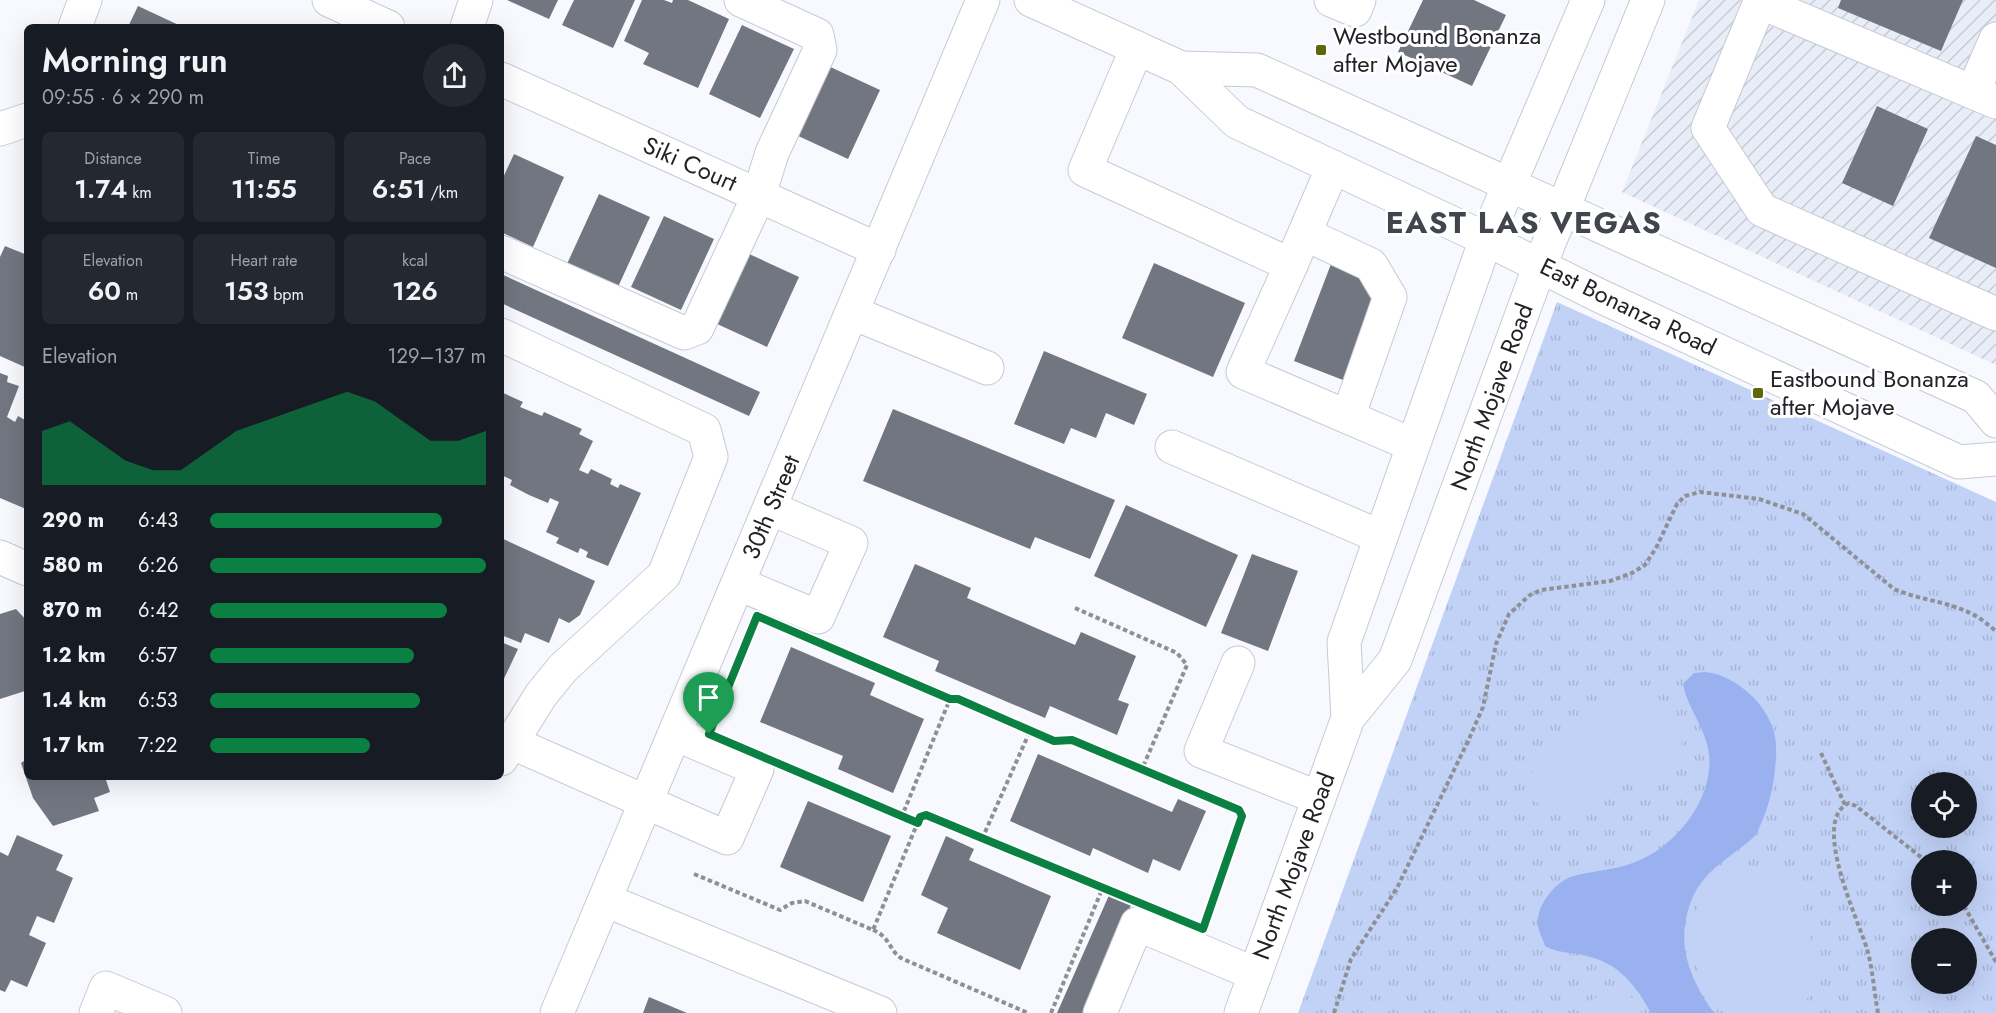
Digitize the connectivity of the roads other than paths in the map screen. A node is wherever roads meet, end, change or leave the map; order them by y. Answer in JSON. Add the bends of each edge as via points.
{"nodes":[{"id":1,"x":85,"y":0,"type":"edge"},
{"id":2,"x":329,"y":0,"type":"edge"},
{"id":3,"x":476,"y":0,"type":"edge"},
{"id":4,"x":741,"y":0,"type":"edge"},
{"id":5,"x":983,"y":0,"type":"edge"},
{"id":6,"x":1031,"y":0,"type":"edge"},
{"id":7,"x":1331,"y":0,"type":"edge"},
{"id":8,"x":1359,"y":0,"type":"edge"},
{"id":9,"x":1588,"y":0,"type":"edge"},
{"id":10,"x":1648,"y":0,"type":"edge"},
{"id":11,"x":1759,"y":1,"type":"edge"},
{"id":12,"x":76,"y":24,"type":"edge"},
{"id":13,"x":381,"y":24,"type":"edge"},
{"id":14,"x":467,"y":24,"type":"edge"},
{"id":15,"x":1996,"y":39,"type":"edge"},
{"id":16,"x":1137,"y":48,"type":"junction"},
{"id":17,"x":1180,"y":68,"type":"junction"},
{"id":18,"x":504,"y":80,"type":"edge"},
{"id":19,"x":1985,"y":97,"type":"edge"},
{"id":20,"x":24,"y":121,"type":"edge"},
{"id":21,"x":0,"y":129,"type":"edge"},
{"id":22,"x":1333,"y":167,"type":"junction"},
{"id":23,"x":1509,"y":186,"type":"junction"},
{"id":24,"x":759,"y":195,"type":"junction"},
{"id":25,"x":1562,"y":210,"type":"junction"},
{"id":26,"x":1305,"y":234,"type":"junction"},
{"id":27,"x":1486,"y":239,"type":"junction"},
{"id":28,"x":879,"y":250,"type":"junction"},
{"id":29,"x":504,"y":253,"type":"edge"},
{"id":30,"x":1291,"y":265,"type":"junction"},
{"id":31,"x":1540,"y":265,"type":"junction"},
{"id":32,"x":853,"y":313,"type":"junction"},
{"id":33,"x":1996,"y":314,"type":"edge"},
{"id":34,"x":504,"y":336,"type":"edge"},
{"id":35,"x":987,"y":368,"type":"dead end"},
{"id":36,"x":1348,"y":417,"type":"junction"},
{"id":37,"x":1996,"y":421,"type":"edge"},
{"id":38,"x":1413,"y":445,"type":"junction"},
{"id":39,"x":1172,"y":447,"type":"dead end"},
{"id":40,"x":1996,"y":459,"type":"edge"},
{"id":41,"x":770,"y":508,"type":"junction"},
{"id":42,"x":1381,"y":537,"type":"junction"},
{"id":43,"x":0,"y":557,"type":"edge"},
{"id":44,"x":24,"y":568,"type":"edge"},
{"id":45,"x":739,"y":584,"type":"junction"},
{"id":46,"x":1238,"y":663,"type":"dead end"},
{"id":47,"x":1348,"y":718,"type":"junction"},
{"id":48,"x":675,"y":734,"type":"junction"},
{"id":49,"x":507,"y":751,"type":"edge"},
{"id":50,"x":1319,"y":798,"type":"junction"},
{"id":51,"x":646,"y":802,"type":"junction"},
{"id":52,"x":605,"y":900,"type":"junction"},
{"id":53,"x":1255,"y":974,"type":"junction"},
{"id":54,"x":101,"y":1000,"type":"edge"},
{"id":55,"x":165,"y":1013,"type":"edge"},
{"id":56,"x":558,"y":1013,"type":"edge"},
{"id":57,"x":880,"y":1013,"type":"edge"},
{"id":58,"x":1100,"y":1013,"type":"edge"},
{"id":59,"x":1241,"y":1013,"type":"edge"}],
"edges":[{"from":1,"to":12,"type":"street"},
{"from":2,"to":13,"type":"street"},
{"from":3,"to":14,"type":"street"},
{"from":4,"to":24,"type":"street","via":[[817,34],[820,50],[772,153]]},
{"from":5,"to":28,"type":"street","name":"30th Street"},
{"from":6,"to":16,"type":"street","name":"East Bonanza Road"},
{"from":7,"to":8,"type":"street","via":[[1355,10]]},
{"from":9,"to":23,"type":"street","name":"North Mojave Road"},
{"from":10,"to":25,"type":"street","name":"North Mojave Road"},
{"from":11,"to":19,"type":"street"},
{"from":11,"to":33,"type":"street","via":[[1708,128],[1762,210]]},
{"from":15,"to":19,"type":"street"},
{"from":16,"to":17,"type":"street","name":"East Bonanza Road"},
{"from":16,"to":30,"type":"street","via":[[1085,170]]},
{"from":17,"to":22,"type":"street","name":"East Bonanza Road","via":[[1237,122]]},
{"from":17,"to":23,"type":"street","name":"East Bonanza Road","via":[[1257,70]]},
{"from":18,"to":24,"type":"street","name":"Siki Court"},
{"from":20,"to":21,"type":"street"},
{"from":22,"to":26,"type":"street"},
{"from":22,"to":27,"type":"street","name":"East Bonanza Road"},
{"from":23,"to":25,"type":"street","name":"East Bonanza Road"},
{"from":23,"to":27,"type":"street","name":"North Mojave Road"},
{"from":24,"to":28,"type":"street","name":"Siki Court"},
{"from":24,"to":29,"type":"street","via":[[697,328],[684,333]]},
{"from":25,"to":31,"type":"street","name":"North Mojave Road"},
{"from":25,"to":37,"type":"street","name":"East Bonanza Road","via":[[1976,397]]},
{"from":26,"to":30,"type":"street"},
{"from":26,"to":36,"type":"street","via":[[1371,265],[1390,297]]},
{"from":27,"to":31,"type":"street","name":"East Bonanza Road"},
{"from":27,"to":38,"type":"street","name":"North Mojave Road"},
{"from":28,"to":32,"type":"street","name":"30th Street"},
{"from":30,"to":36,"type":"street","via":[[1243,372]]},
{"from":31,"to":40,"type":"street","name":"East Bonanza Road","via":[[1959,462]]},
{"from":31,"to":47,"type":"street","name":"North Mojave Road","via":[[1395,660]]},
{"from":32,"to":35,"type":"street"},
{"from":32,"to":41,"type":"street","name":"30th Street"},
{"from":34,"to":49,"type":"street","via":[[704,430],[711,457],[664,575],[563,668],[541,695]]},
{"from":36,"to":38,"type":"street"},
{"from":38,"to":42,"type":"street","name":"North Mojave Road"},
{"from":39,"to":42,"type":"street"},
{"from":41,"to":45,"type":"street","name":"30th Street"},
{"from":41,"to":45,"type":"street","via":[[851,543],[818,617]]},
{"from":42,"to":47,"type":"street","name":"North Mojave Road","via":[[1344,642]]},
{"from":43,"to":44,"type":"street"},
{"from":45,"to":48,"type":"street","name":"30th Street"},
{"from":46,"to":50,"type":"street","via":[[1201,751]]},
{"from":47,"to":50,"type":"street","name":"North Mojave Road"},
{"from":48,"to":51,"type":"street","name":"30th Street"},
{"from":48,"to":51,"type":"street","via":[[757,769],[727,838]]},
{"from":49,"to":51,"type":"street"},
{"from":50,"to":53,"type":"street","name":"North Mojave Road"},
{"from":51,"to":52,"type":"street","name":"30th Street"},
{"from":52,"to":56,"type":"street","name":"30th Street"},
{"from":52,"to":57,"type":"street"},
{"from":53,"to":58,"type":"street","via":[[1137,924]]},
{"from":53,"to":59,"type":"street","name":"North Mojave Road"},
{"from":54,"to":55,"type":"street"}]}
